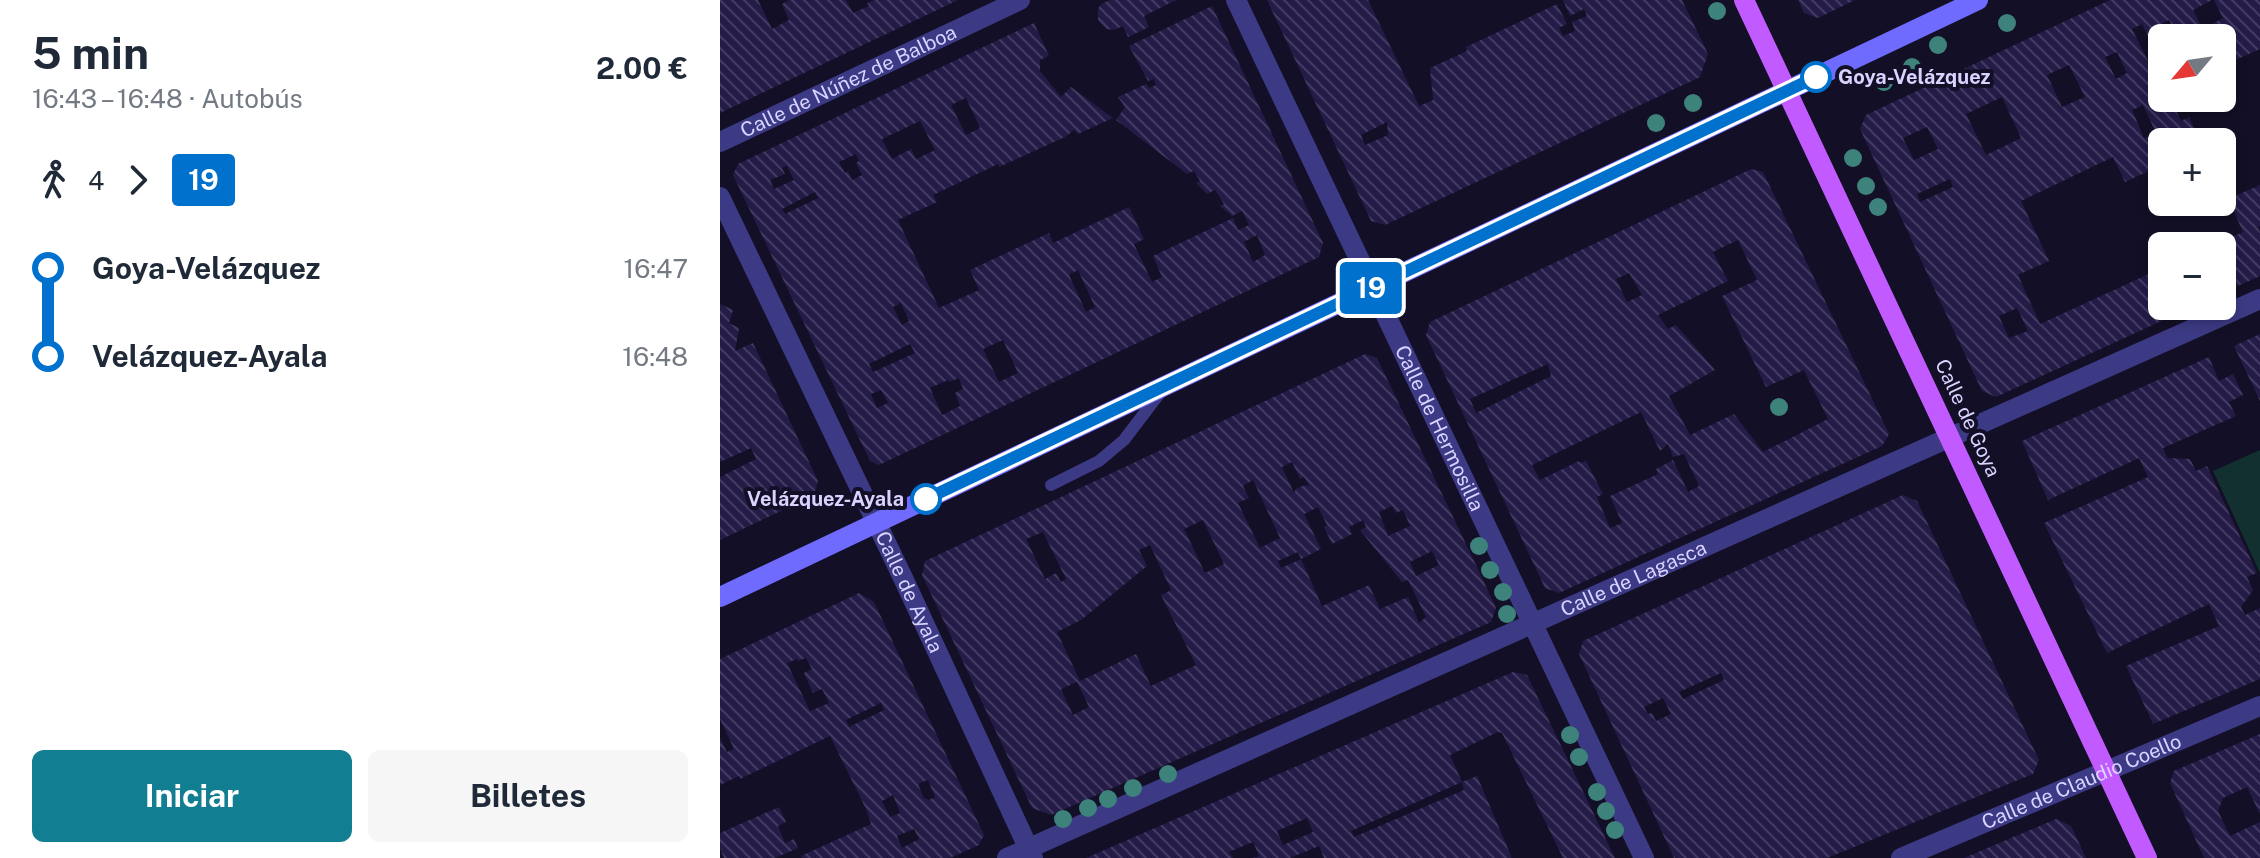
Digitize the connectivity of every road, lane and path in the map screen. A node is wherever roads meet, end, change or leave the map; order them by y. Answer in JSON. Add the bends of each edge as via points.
{"nodes":[{"id":1,"x":1020,"y":0,"type":"edge"},
{"id":2,"x":1236,"y":0,"type":"edge"},
{"id":3,"x":1744,"y":0,"type":"edge"},
{"id":4,"x":1978,"y":0,"type":"edge"},
{"id":5,"x":1787,"y":90,"type":"junction"},
{"id":6,"x":720,"y":142,"type":"edge"},
{"id":7,"x":720,"y":197,"type":"edge"},
{"id":8,"x":1373,"y":287,"type":"junction"},
{"id":9,"x":2260,"y":299,"type":"edge"},
{"id":10,"x":1167,"y":385,"type":"junction"},
{"id":11,"x":1950,"y":436,"type":"junction"},
{"id":12,"x":1051,"y":485,"type":"dead end"},
{"id":13,"x":877,"y":522,"type":"junction"},
{"id":14,"x":720,"y":597,"type":"edge"},
{"id":15,"x":1533,"y":625,"type":"junction"},
{"id":16,"x":2260,"y":706,"type":"edge"},
{"id":17,"x":2107,"y":771,"type":"junction"},
{"id":18,"x":1030,"y":853,"type":"edge"},
{"id":19,"x":1007,"y":858,"type":"edge"},
{"id":20,"x":1644,"y":858,"type":"edge"},
{"id":21,"x":1901,"y":858,"type":"edge"},
{"id":22,"x":2147,"y":858,"type":"edge"}],
"edges":[{"from":1,"to":6,"type":"street","name":"Calle de Núñez de Balboa"},
{"from":2,"to":8,"type":"street","name":"Calle de Hermosilla"},
{"from":3,"to":5,"type":"main road","name":"Calle de Goya"},
{"from":4,"to":5,"type":"main road"},
{"from":5,"to":8,"type":"main road"},
{"from":5,"to":11,"type":"main road","name":"Calle de Goya"},
{"from":7,"to":13,"type":"street","name":"Calle de Ayala"},
{"from":8,"to":10,"type":"main road"},
{"from":8,"to":15,"type":"street","name":"Calle de Hermosilla"},
{"from":9,"to":11,"type":"street","name":"Calle de Lagasca"},
{"from":10,"to":12,"type":"lane","via":[[1124,440],[1099,461]]},
{"from":10,"to":13,"type":"main road"},
{"from":11,"to":15,"type":"street","name":"Calle de Lagasca"},
{"from":11,"to":17,"type":"main road","name":"Calle de Goya"},
{"from":13,"to":14,"type":"main road"},
{"from":13,"to":18,"type":"street","name":"Calle de Ayala"},
{"from":15,"to":18,"type":"street","name":"Calle de Lagasca"},
{"from":15,"to":20,"type":"street","name":"Calle de Hermosilla"},
{"from":16,"to":17,"type":"street","name":"Calle de Claudio Coello"},
{"from":17,"to":21,"type":"street","name":"Calle de Claudio Coello"},
{"from":17,"to":22,"type":"main road","name":"Calle de Goya"},
{"from":18,"to":19,"type":"street","name":"Calle de Lagasca"}]}
